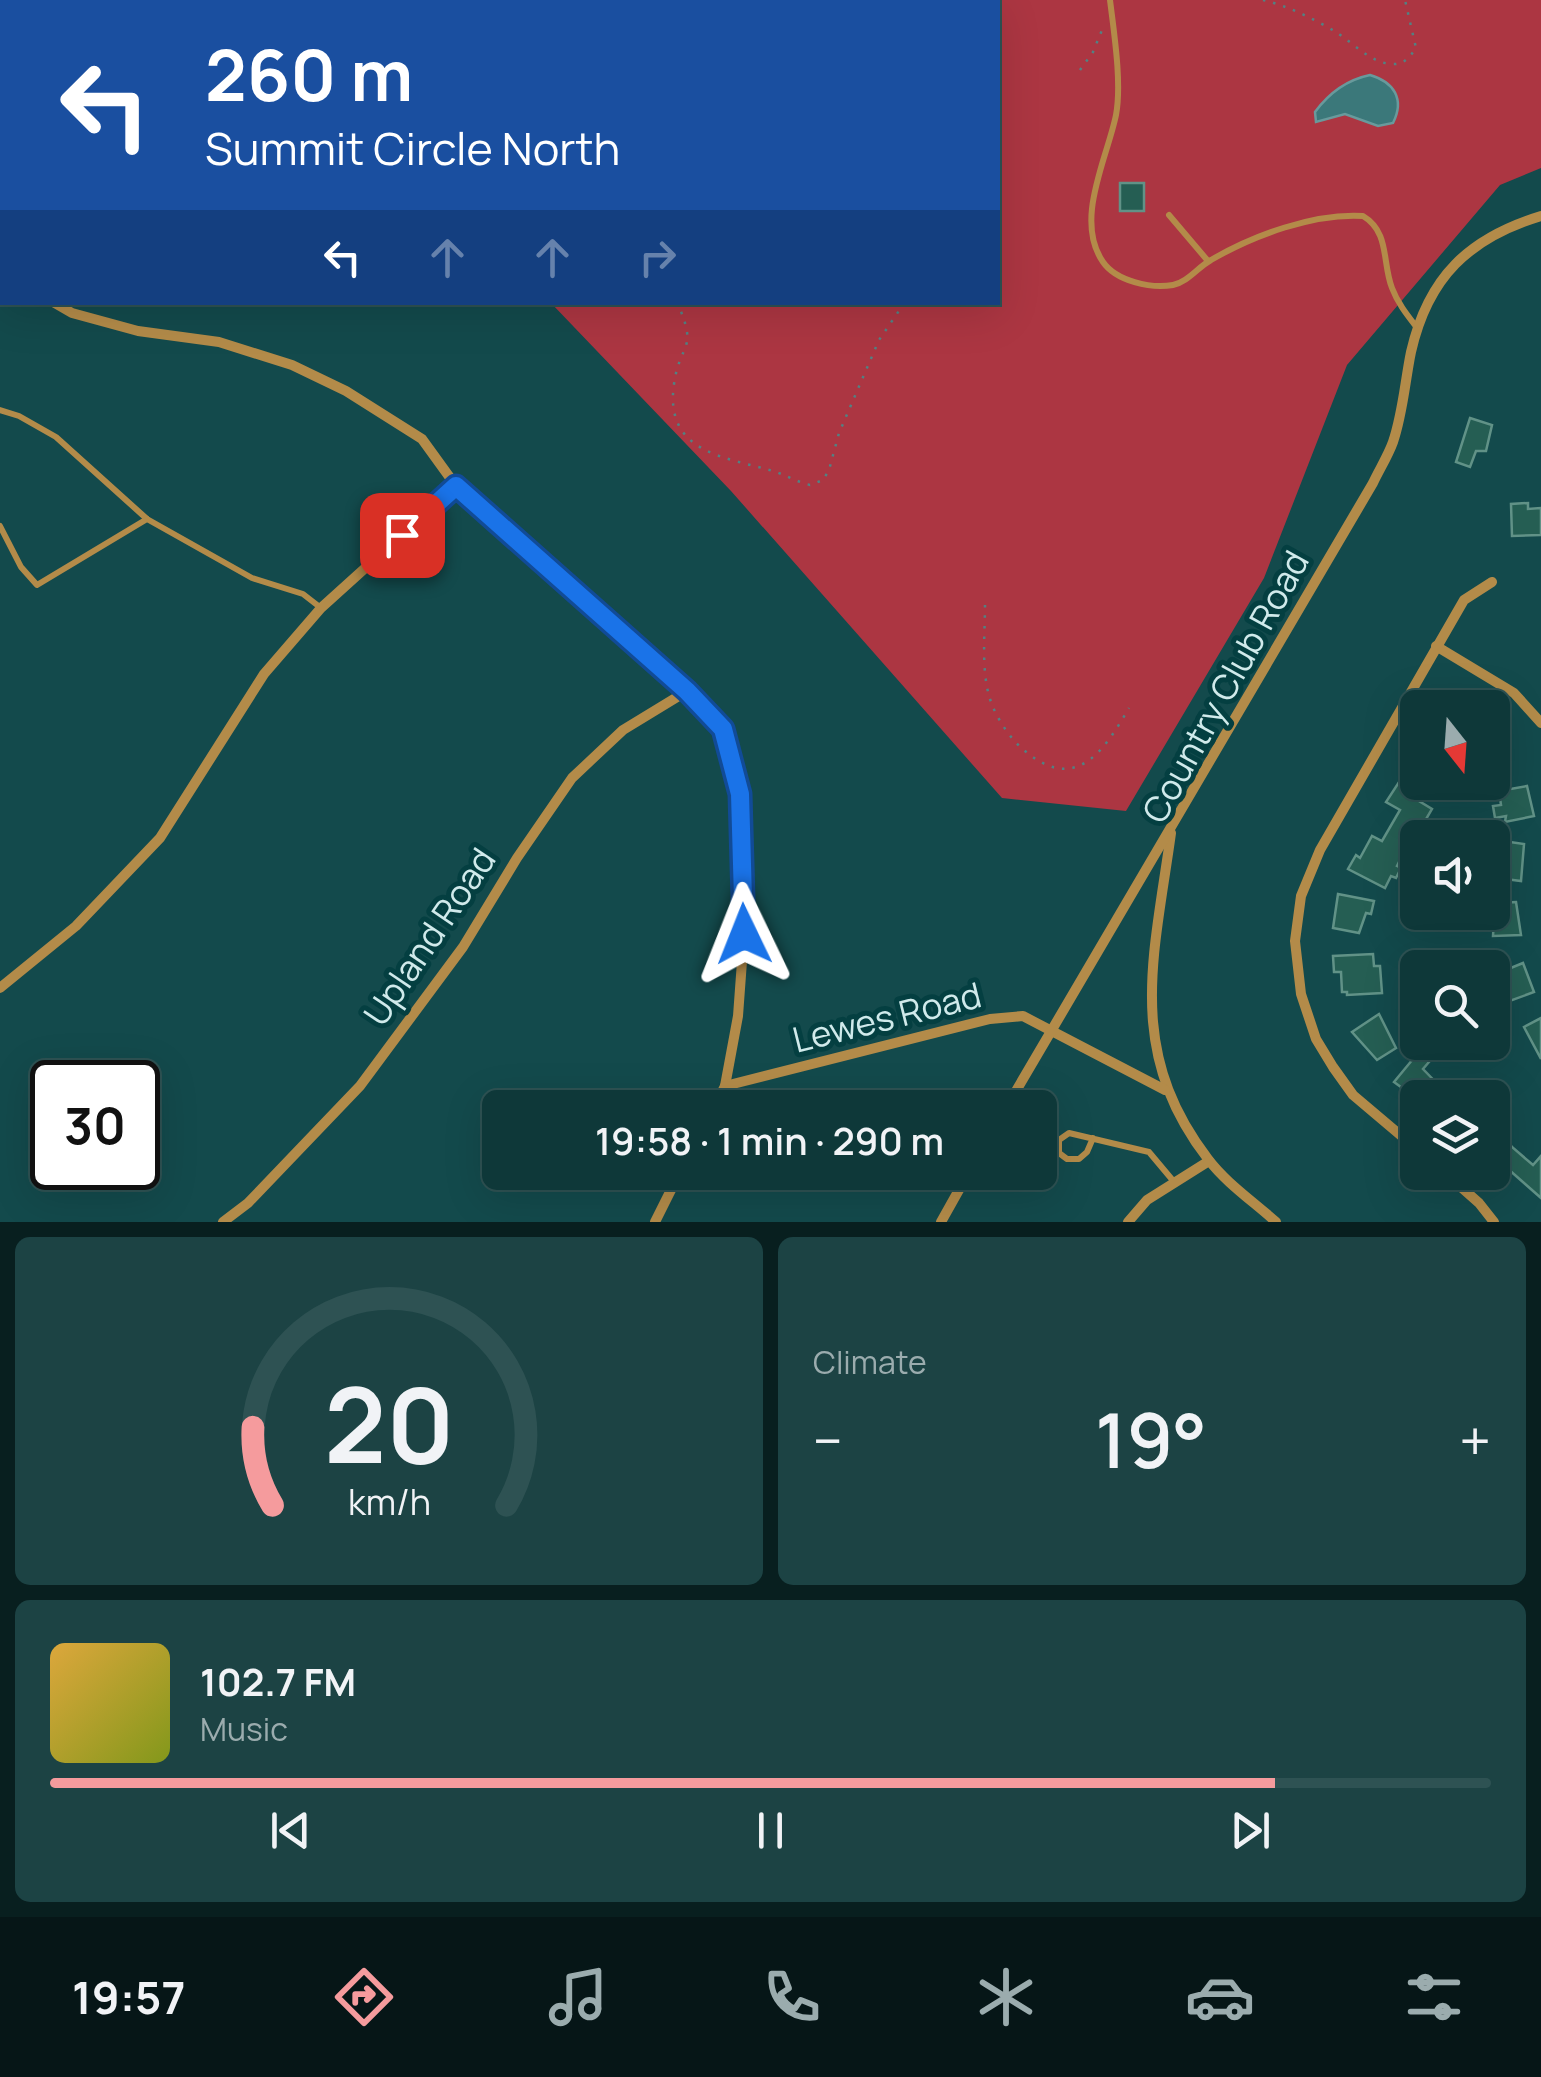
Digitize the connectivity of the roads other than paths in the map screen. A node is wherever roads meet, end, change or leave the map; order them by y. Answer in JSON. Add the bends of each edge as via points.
{"nodes":[{"id":1,"x":1110,"y":2,"type":"edge"},
{"id":2,"x":1169,"y":215,"type":"dead end"},
{"id":3,"x":1541,"y":216,"type":"edge"},
{"id":4,"x":1208,"y":261,"type":"junction"},
{"id":5,"x":58,"y":305,"type":"edge"},
{"id":6,"x":1418,"y":329,"type":"junction"},
{"id":7,"x":0,"y":410,"type":"edge"},
{"id":8,"x":456,"y":486,"type":"junction"},
{"id":9,"x":147,"y":519,"type":"junction"},
{"id":10,"x":0,"y":526,"type":"edge"},
{"id":11,"x":1492,"y":582,"type":"dead end"},
{"id":12,"x":320,"y":608,"type":"junction"},
{"id":13,"x":1436,"y":646,"type":"junction"},
{"id":14,"x":687,"y":691,"type":"junction"},
{"id":15,"x":1541,"y":723,"type":"edge"},
{"id":16,"x":1172,"y":828,"type":"junction"},
{"id":17,"x":0,"y":988,"type":"edge"},
{"id":18,"x":1050,"y":1030,"type":"junction"},
{"id":19,"x":725,"y":1086,"type":"junction"},
{"id":20,"x":723,"y":1090,"type":"edge"},
{"id":21,"x":1016,"y":1090,"type":"edge"},
{"id":22,"x":1165,"y":1090,"type":"junction"},
{"id":23,"x":1400,"y":1135,"type":"edge"},
{"id":24,"x":1093,"y":1138,"type":"junction"},
{"id":25,"x":1209,"y":1162,"type":"junction"},
{"id":26,"x":1175,"y":1182,"type":"junction"},
{"id":27,"x":671,"y":1190,"type":"edge"},
{"id":28,"x":959,"y":1190,"type":"edge"},
{"id":29,"x":1462,"y":1190,"type":"edge"},
{"id":30,"x":223,"y":1222,"type":"edge"},
{"id":31,"x":655,"y":1222,"type":"edge"},
{"id":32,"x":941,"y":1222,"type":"edge"},
{"id":33,"x":1128,"y":1222,"type":"edge"},
{"id":34,"x":1276,"y":1222,"type":"edge"},
{"id":35,"x":1494,"y":1222,"type":"edge"}],
"edges":[{"from":1,"to":4,"type":"lane","via":[[1116,114],[1096,181],[1095,250],[1106,268],[1155,286],[1176,284]]},
{"from":2,"to":4,"type":"lane"},
{"from":3,"to":6,"type":"street","name":"Country Club Road","via":[[1491,235],[1460,257],[1439,281]]},
{"from":4,"to":6,"type":"lane","via":[[1309,220],[1364,216],[1380,233],[1390,284]]},
{"from":5,"to":8,"type":"street","via":[[72,314],[218,342],[292,365],[422,439]]},
{"from":6,"to":16,"type":"street","name":"Country Club Road","via":[[1393,442],[1373,484]]},
{"from":7,"to":9,"type":"lane","via":[[56,437]]},
{"from":8,"to":12,"type":"street"},
{"from":8,"to":14,"type":"street"},
{"from":9,"to":10,"type":"lane","via":[[37,584]]},
{"from":9,"to":12,"type":"lane"},
{"from":11,"to":13,"type":"street","via":[[1464,600]]},
{"from":12,"to":17,"type":"street","via":[[264,674],[160,838],[76,926]]},
{"from":13,"to":15,"type":"street","via":[[1514,693]]},
{"from":13,"to":23,"type":"street","via":[[1320,850],[1300,896],[1295,941],[1316,1039],[1353,1095]]},
{"from":14,"to":19,"type":"street","via":[[723,729],[740,794],[744,934]]},
{"from":14,"to":30,"type":"street","name":"Upland Road","via":[[623,730],[572,778],[462,947],[360,1086]]},
{"from":16,"to":18,"type":"street"},
{"from":16,"to":22,"type":"street","name":"Country Club Road","via":[[1152,972],[1154,1047]]},
{"from":18,"to":19,"type":"street","name":"Lewes Road","via":[[1023,1016],[990,1019]]},
{"from":18,"to":21,"type":"street"},
{"from":18,"to":22,"type":"street","name":"Lewes Road"},
{"from":19,"to":20,"type":"street"},
{"from":22,"to":25,"type":"street","name":"Country Club Road"},
{"from":24,"to":24,"type":"lane","via":[[1069,1133],[1059,1140],[1059,1152],[1079,1160]]},
{"from":24,"to":26,"type":"lane","via":[[1149,1152]]},
{"from":25,"to":26,"type":"street"},
{"from":25,"to":34,"type":"street","name":"Country Club Road"},
{"from":26,"to":33,"type":"street"},
{"from":27,"to":31,"type":"street"},
{"from":28,"to":32,"type":"street"},
{"from":29,"to":35,"type":"street"}]}
